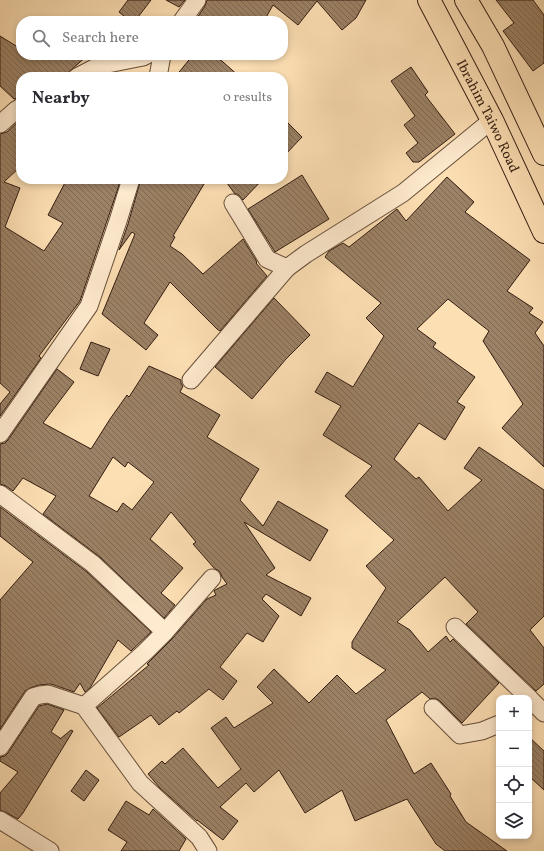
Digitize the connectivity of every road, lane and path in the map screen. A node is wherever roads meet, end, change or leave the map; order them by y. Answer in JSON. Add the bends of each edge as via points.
{"nodes":[{"id":1,"x":197,"y":0,"type":"edge"},
{"id":2,"x":429,"y":0,"type":"edge"},
{"id":3,"x":466,"y":0,"type":"edge"},
{"id":4,"x":186,"y":16,"type":"edge"},
{"id":5,"x":128,"y":60,"type":"edge"},
{"id":6,"x":161,"y":60,"type":"edge"},
{"id":7,"x":87,"y":72,"type":"edge"},
{"id":8,"x":159,"y":72,"type":"edge"},
{"id":9,"x":16,"y":110,"type":"edge"},
{"id":10,"x":492,"y":120,"type":"junction"},
{"id":11,"x":0,"y":124,"type":"edge"},
{"id":12,"x":544,"y":154,"type":"edge"},
{"id":13,"x":129,"y":184,"type":"edge"},
{"id":14,"x":233,"y":203,"type":"dead end"},
{"id":15,"x":544,"y":232,"type":"edge"},
{"id":16,"x":287,"y":268,"type":"junction"},
{"id":17,"x":191,"y":380,"type":"dead end"},
{"id":18,"x":0,"y":434,"type":"edge"},
{"id":19,"x":0,"y":494,"type":"edge"},
{"id":20,"x":212,"y":578,"type":"dead end"},
{"id":21,"x":455,"y":627,"type":"dead end"},
{"id":22,"x":165,"y":632,"type":"junction"},
{"id":23,"x":534,"y":705,"type":"edge"},
{"id":24,"x":84,"y":706,"type":"junction"},
{"id":25,"x":433,"y":708,"type":"dead end"},
{"id":26,"x":496,"y":725,"type":"edge"},
{"id":27,"x":0,"y":747,"type":"edge"},
{"id":28,"x":0,"y":820,"type":"edge"},
{"id":29,"x":50,"y":851,"type":"edge"},
{"id":30,"x":208,"y":851,"type":"edge"}],
"edges":[{"from":1,"to":4,"type":"street"},
{"from":2,"to":10,"type":"main road","name":"Ibrahim Taiwo Road"},
{"from":3,"to":12,"type":"main road","via":[[493,46]]},
{"from":5,"to":7,"type":"street","via":[[98,66]]},
{"from":6,"to":8,"type":"street"},
{"from":9,"to":11,"type":"street"},
{"from":10,"to":15,"type":"main road","name":"Ibrahim Taiwo Road"},
{"from":10,"to":16,"type":"street","via":[[403,192]]},
{"from":13,"to":18,"type":"street","via":[[89,306]]},
{"from":14,"to":16,"type":"street","via":[[267,259]]},
{"from":16,"to":17,"type":"street"},
{"from":19,"to":22,"type":"street","via":[[93,564]]},
{"from":20,"to":22,"type":"street"},
{"from":21,"to":23,"type":"street"},
{"from":22,"to":24,"type":"street"},
{"from":24,"to":27,"type":"street","via":[[48,694],[33,697]]},
{"from":24,"to":30,"type":"street","via":[[140,783],[199,837]]},
{"from":25,"to":26,"type":"street","via":[[460,734],[482,731]]},
{"from":28,"to":29,"type":"street"}]}
